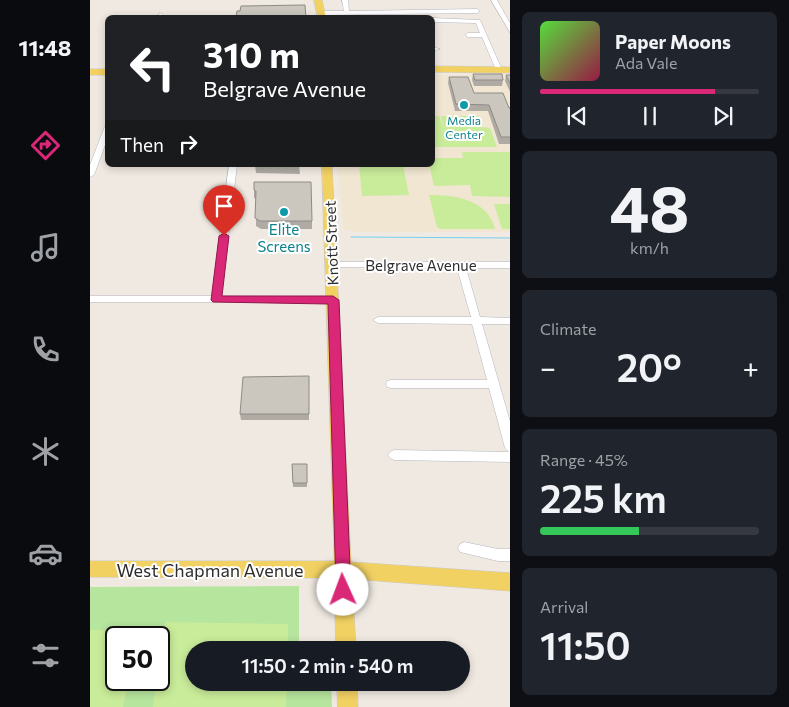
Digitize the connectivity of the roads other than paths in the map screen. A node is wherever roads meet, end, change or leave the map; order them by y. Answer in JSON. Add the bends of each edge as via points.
{"nodes":[{"id":1,"x":318,"y":0,"type":"edge"},
{"id":2,"x":346,"y":0,"type":"edge"},
{"id":3,"x":494,"y":0,"type":"edge"},
{"id":4,"x":477,"y":11,"type":"dead end"},
{"id":5,"x":347,"y":12,"type":"junction"},
{"id":6,"x":322,"y":14,"type":"edge"},
{"id":7,"x":435,"y":20,"type":"edge"},
{"id":8,"x":510,"y":32,"type":"edge"},
{"id":9,"x":468,"y":35,"type":"dead end"},
{"id":10,"x":484,"y":35,"type":"junction"},
{"id":11,"x":435,"y":71,"type":"edge"},
{"id":12,"x":499,"y":71,"type":"junction"},
{"id":13,"x":510,"y":71,"type":"edge"},
{"id":14,"x":90,"y":72,"type":"edge"},
{"id":15,"x":105,"y":72,"type":"edge"},
{"id":16,"x":105,"y":134,"type":"edge"},
{"id":17,"x":233,"y":167,"type":"edge"},
{"id":18,"x":327,"y":167,"type":"edge"},
{"id":19,"x":90,"y":175,"type":"edge"},
{"id":20,"x":332,"y":265,"type":"junction"},
{"id":21,"x":461,"y":265,"type":"junction"},
{"id":22,"x":510,"y":265,"type":"edge"},
{"id":23,"x":90,"y":299,"type":"edge"},
{"id":24,"x":216,"y":300,"type":"junction"},
{"id":25,"x":333,"y":300,"type":"junction"},
{"id":26,"x":378,"y":320,"type":"dead end"},
{"id":27,"x":477,"y":321,"type":"junction"},
{"id":28,"x":510,"y":321,"type":"edge"},
{"id":29,"x":391,"y":384,"type":"dead end"},
{"id":30,"x":494,"y":384,"type":"junction"},
{"id":31,"x":510,"y":448,"type":"edge"},
{"id":32,"x":394,"y":455,"type":"dead end"},
{"id":33,"x":510,"y":457,"type":"edge"},
{"id":34,"x":464,"y":548,"type":"dead end"},
{"id":35,"x":510,"y":555,"type":"edge"},
{"id":36,"x":90,"y":569,"type":"edge"},
{"id":37,"x":343,"y":570,"type":"junction"},
{"id":38,"x":510,"y":582,"type":"edge"},
{"id":39,"x":346,"y":641,"type":"edge"},
{"id":40,"x":347,"y":691,"type":"edge"},
{"id":41,"x":348,"y":707,"type":"edge"}],
"edges":[{"from":1,"to":6,"type":"main road"},
{"from":2,"to":5,"type":"street"},
{"from":3,"to":8,"type":"street"},
{"from":4,"to":5,"type":"street"},
{"from":5,"to":6,"type":"street"},
{"from":7,"to":10,"type":"street","via":[[477,20]]},
{"from":9,"to":10,"type":"street"},
{"from":10,"to":12,"type":"street"},
{"from":11,"to":12,"type":"main road"},
{"from":12,"to":13,"type":"main road"},
{"from":14,"to":15,"type":"main road"},
{"from":16,"to":19,"type":"street"},
{"from":17,"to":24,"type":"street"},
{"from":18,"to":20,"type":"main road","name":"Knott Street"},
{"from":20,"to":21,"type":"street","name":"Belgrave Avenue"},
{"from":20,"to":25,"type":"main road","name":"Knott Street"},
{"from":21,"to":22,"type":"street","name":"Belgrave Avenue"},
{"from":21,"to":27,"type":"street"},
{"from":23,"to":24,"type":"street"},
{"from":24,"to":25,"type":"street"},
{"from":25,"to":37,"type":"main road","name":"Knott Street"},
{"from":26,"to":27,"type":"street"},
{"from":27,"to":28,"type":"street"},
{"from":27,"to":30,"type":"street"},
{"from":29,"to":30,"type":"street"},
{"from":30,"to":31,"type":"street"},
{"from":32,"to":33,"type":"street"},
{"from":34,"to":35,"type":"street"},
{"from":36,"to":37,"type":"main road","name":"West Chapman Avenue"},
{"from":37,"to":38,"type":"main road","name":"West Chapman Avenue"},
{"from":37,"to":39,"type":"main road","name":"Knott Street"},
{"from":40,"to":41,"type":"main road"}]}
